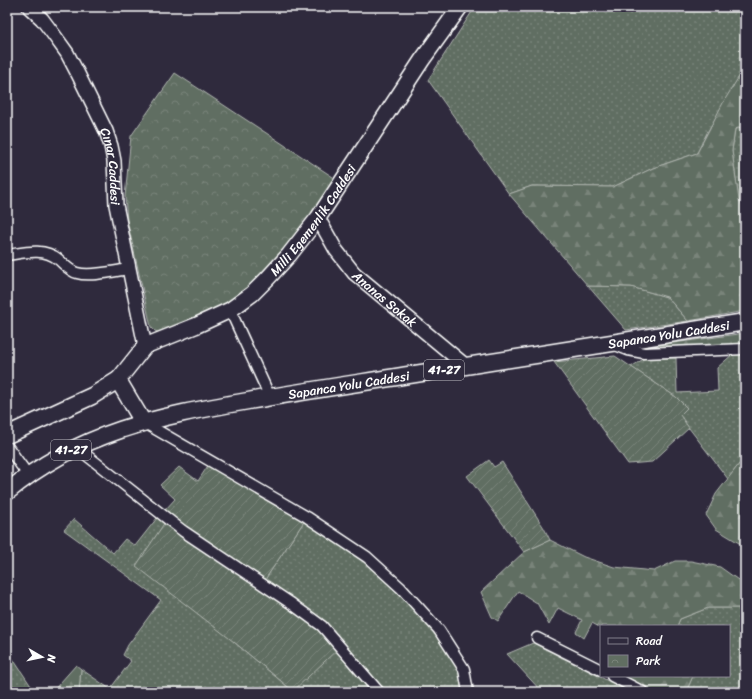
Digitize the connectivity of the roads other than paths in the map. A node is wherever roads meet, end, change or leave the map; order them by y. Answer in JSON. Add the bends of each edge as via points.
{"nodes":[{"id":1,"x":29,"y":7,"type":"edge"},
{"id":2,"x":458,"y":8,"type":"edge"},
{"id":3,"x":318,"y":218,"type":"junction"},
{"id":4,"x":7,"y":255,"type":"edge"},
{"id":5,"x":129,"y":269,"type":"junction"},
{"id":6,"x":230,"y":310,"type":"junction"},
{"id":7,"x":745,"y":322,"type":"edge"},
{"id":8,"x":611,"y":343,"type":"junction"},
{"id":9,"x":145,"y":346,"type":"junction"},
{"id":10,"x":745,"y":349,"type":"edge"},
{"id":11,"x":466,"y":366,"type":"junction"},
{"id":12,"x":118,"y":380,"type":"junction"},
{"id":13,"x":270,"y":397,"type":"junction"},
{"id":14,"x":143,"y":422,"type":"junction"},
{"id":15,"x":7,"y":435,"type":"edge"},
{"id":16,"x":7,"y":446,"type":"edge"},
{"id":17,"x":76,"y":447,"type":"junction"},
{"id":18,"x":28,"y":475,"type":"junction"},
{"id":19,"x":7,"y":492,"type":"edge"},
{"id":20,"x":537,"y":638,"type":"dead end"},
{"id":21,"x":600,"y":670,"type":"edge"},
{"id":22,"x":614,"y":677,"type":"edge"},
{"id":23,"x":378,"y":692,"type":"edge"},
{"id":24,"x":468,"y":692,"type":"edge"},
{"id":25,"x":643,"y":692,"type":"edge"}],
"edges":[{"from":1,"to":5,"type":"street","name":"Çınar Caddesi","via":[[42,19],[67,54],[106,131],[114,161],[116,205]]},
{"from":2,"to":3,"type":"main road","name":"Milli Egemenlik Caddesi"},
{"from":3,"to":6,"type":"main road","name":"Milli Egemenlik Caddesi","via":[[268,279]]},
{"from":3,"to":11,"type":"street","name":"Ananas Sokak","via":[[336,250],[354,273]]},
{"from":4,"to":5,"type":"street","via":[[34,252],[50,254],[78,274]]},
{"from":5,"to":9,"type":"street","name":"Çınar Caddesi"},
{"from":6,"to":9,"type":"main road","name":"Milli Egemenlik Caddesi"},
{"from":6,"to":13,"type":"street"},
{"from":7,"to":8,"type":"main road","name":"Sapanca Yolu Caddesi","number":"41-27"},
{"from":8,"to":10,"type":"street","via":[[644,353]]},
{"from":8,"to":11,"type":"main road","name":"Sapanca Yolu Caddesi","number":"41-27"},
{"from":9,"to":12,"type":"main road"},
{"from":11,"to":13,"type":"main road","name":"Sapanca Yolu Caddesi","number":"41-27"},
{"from":12,"to":14,"type":"main road"},
{"from":12,"to":15,"type":"main road","via":[[92,396]]},
{"from":13,"to":14,"type":"main road","name":"Sapanca Yolu Caddesi","number":"41-27"},
{"from":14,"to":17,"type":"main road","number":"41-27"},
{"from":14,"to":24,"type":"street","via":[[307,517],[367,557],[401,588],[439,630],[464,669]]},
{"from":16,"to":18,"type":"street"},
{"from":17,"to":18,"type":"main road","number":"41-27"},
{"from":17,"to":23,"type":"street","via":[[183,531],[322,626]]},
{"from":18,"to":19,"type":"main road","number":"41-27"},
{"from":20,"to":21,"type":"street"},
{"from":22,"to":25,"type":"street"}]}
